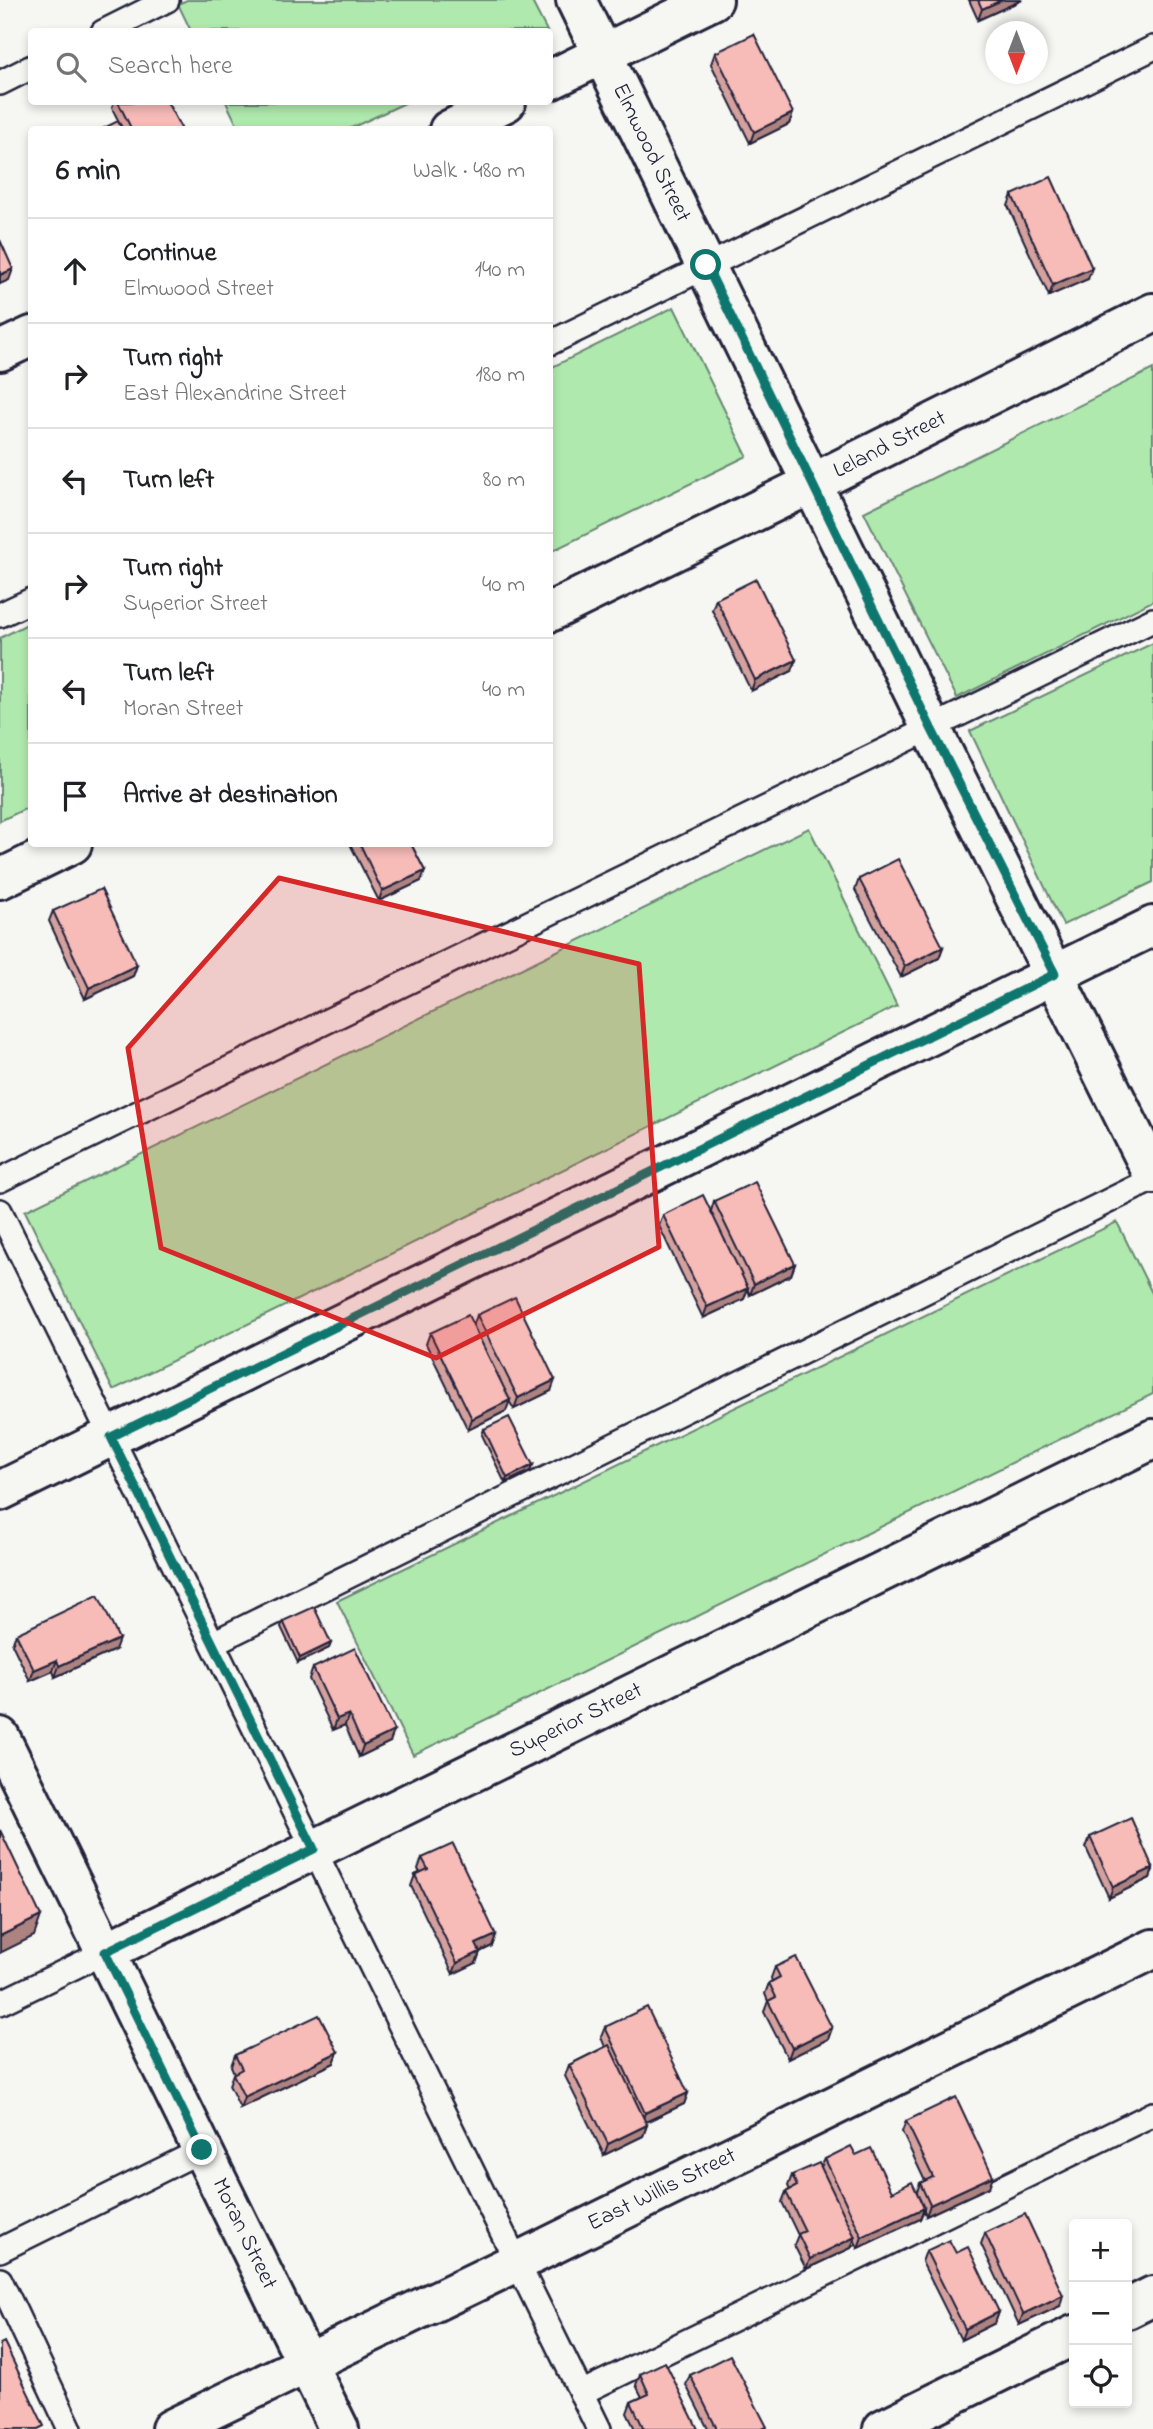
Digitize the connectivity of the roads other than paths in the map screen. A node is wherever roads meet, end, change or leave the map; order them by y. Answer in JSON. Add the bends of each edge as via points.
{"nodes":[{"id":1,"x":167,"y":0,"type":"edge"},
{"id":2,"x":576,"y":0,"type":"edge"},
{"id":3,"x":713,"y":0,"type":"edge"},
{"id":4,"x":111,"y":28,"type":"edge"},
{"id":5,"x":1153,"y":48,"type":"edge"},
{"id":6,"x":602,"y":54,"type":"junction"},
{"id":7,"x":28,"y":69,"type":"edge"},
{"id":8,"x":553,"y":78,"type":"edge"},
{"id":9,"x":0,"y":83,"type":"edge"},
{"id":10,"x":500,"y":105,"type":"edge"},
{"id":11,"x":457,"y":126,"type":"edge"},
{"id":12,"x":706,"y":265,"type":"junction"},
{"id":13,"x":1153,"y":313,"type":"edge"},
{"id":14,"x":28,"y":338,"type":"edge"},
{"id":15,"x":553,"y":342,"type":"edge"},
{"id":16,"x":0,"y":351,"type":"edge"},
{"id":17,"x":813,"y":483,"type":"junction"},
{"id":18,"x":28,"y":602,"type":"edge"},
{"id":19,"x":553,"y":611,"type":"edge"},
{"id":20,"x":0,"y":615,"type":"edge"},
{"id":21,"x":1153,"y":620,"type":"edge"},
{"id":22,"x":931,"y":728,"type":"junction"},
{"id":23,"x":66,"y":847,"type":"edge"},
{"id":24,"x":0,"y":879,"type":"edge"},
{"id":25,"x":1153,"y":926,"type":"edge"},
{"id":26,"x":1055,"y":974,"type":"junction"},
{"id":27,"x":1153,"y":1176,"type":"edge"},
{"id":28,"x":0,"y":1181,"type":"edge"},
{"id":29,"x":0,"y":1211,"type":"edge"},
{"id":30,"x":111,"y":1437,"type":"junction"},
{"id":31,"x":1153,"y":1439,"type":"edge"},
{"id":32,"x":0,"y":1491,"type":"edge"},
{"id":33,"x":213,"y":1643,"type":"junction"},
{"id":34,"x":0,"y":1737,"type":"edge"},
{"id":35,"x":314,"y":1849,"type":"junction"},
{"id":36,"x":1153,"y":1949,"type":"edge"},
{"id":37,"x":105,"y":1952,"type":"junction"},
{"id":38,"x":0,"y":2003,"type":"edge"},
{"id":39,"x":1153,"y":2114,"type":"edge"},
{"id":40,"x":202,"y":2150,"type":"junction"},
{"id":41,"x":0,"y":2250,"type":"edge"},
{"id":42,"x":517,"y":2262,"type":"junction"},
{"id":43,"x":0,"y":2280,"type":"edge"},
{"id":44,"x":1153,"y":2296,"type":"edge"},
{"id":45,"x":1132,"y":2306,"type":"edge"},
{"id":46,"x":1069,"y":2337,"type":"edge"},
{"id":47,"x":307,"y":2364,"type":"junction"},
{"id":48,"x":581,"y":2393,"type":"junction"},
{"id":49,"x":69,"y":2429,"type":"edge"},
{"id":50,"x":171,"y":2429,"type":"edge"},
{"id":51,"x":339,"y":2429,"type":"edge"},
{"id":52,"x":599,"y":2429,"type":"edge"},
{"id":53,"x":883,"y":2429,"type":"edge"}],
"edges":[{"from":1,"to":4,"type":"lane"},
{"from":2,"to":6,"type":"street","name":"Elmwood Street"},
{"from":3,"to":6,"type":"street"},
{"from":5,"to":12,"type":"lane"},
{"from":6,"to":8,"type":"street"},
{"from":6,"to":12,"type":"street","name":"Elmwood Street"},
{"from":7,"to":9,"type":"lane"},
{"from":10,"to":11,"type":"street"},
{"from":12,"to":15,"type":"lane"},
{"from":12,"to":17,"type":"street","name":"Elmwood Street"},
{"from":13,"to":17,"type":"street","name":"Leland Street"},
{"from":14,"to":16,"type":"street"},
{"from":17,"to":19,"type":"street","name":"Leland Street"},
{"from":17,"to":22,"type":"street","name":"Elmwood Street"},
{"from":18,"to":20,"type":"lane"},
{"from":21,"to":22,"type":"lane"},
{"from":22,"to":26,"type":"street","name":"Elmwood Street"},
{"from":22,"to":28,"type":"lane"},
{"from":23,"to":24,"type":"street"},
{"from":25,"to":26,"type":"street"},
{"from":26,"to":27,"type":"street","name":"Elmwood Street"},
{"from":26,"to":30,"type":"street"},
{"from":27,"to":33,"type":"lane"},
{"from":29,"to":30,"type":"lane"},
{"from":30,"to":32,"type":"street"},
{"from":30,"to":33,"type":"lane"},
{"from":31,"to":35,"type":"street","name":"Superior Street"},
{"from":33,"to":35,"type":"lane"},
{"from":34,"to":37,"type":"street","name":"Moran Street"},
{"from":35,"to":37,"type":"street","name":"Superior Street"},
{"from":35,"to":42,"type":"lane"},
{"from":36,"to":42,"type":"street","name":"East Willis Street"},
{"from":37,"to":38,"type":"lane","name":"Superior Street"},
{"from":37,"to":40,"type":"street","name":"Moran Street"},
{"from":39,"to":48,"type":"lane"},
{"from":40,"to":41,"type":"lane"},
{"from":40,"to":47,"type":"street","name":"Moran Street"},
{"from":42,"to":47,"type":"street","name":"East Willis Street"},
{"from":42,"to":48,"type":"lane"},
{"from":43,"to":49,"type":"lane"},
{"from":44,"to":45,"type":"street"},
{"from":46,"to":53,"type":"street"},
{"from":47,"to":50,"type":"street","name":"East Willis Street"},
{"from":47,"to":51,"type":"street","name":"Moran Street"},
{"from":48,"to":52,"type":"lane"}]}
